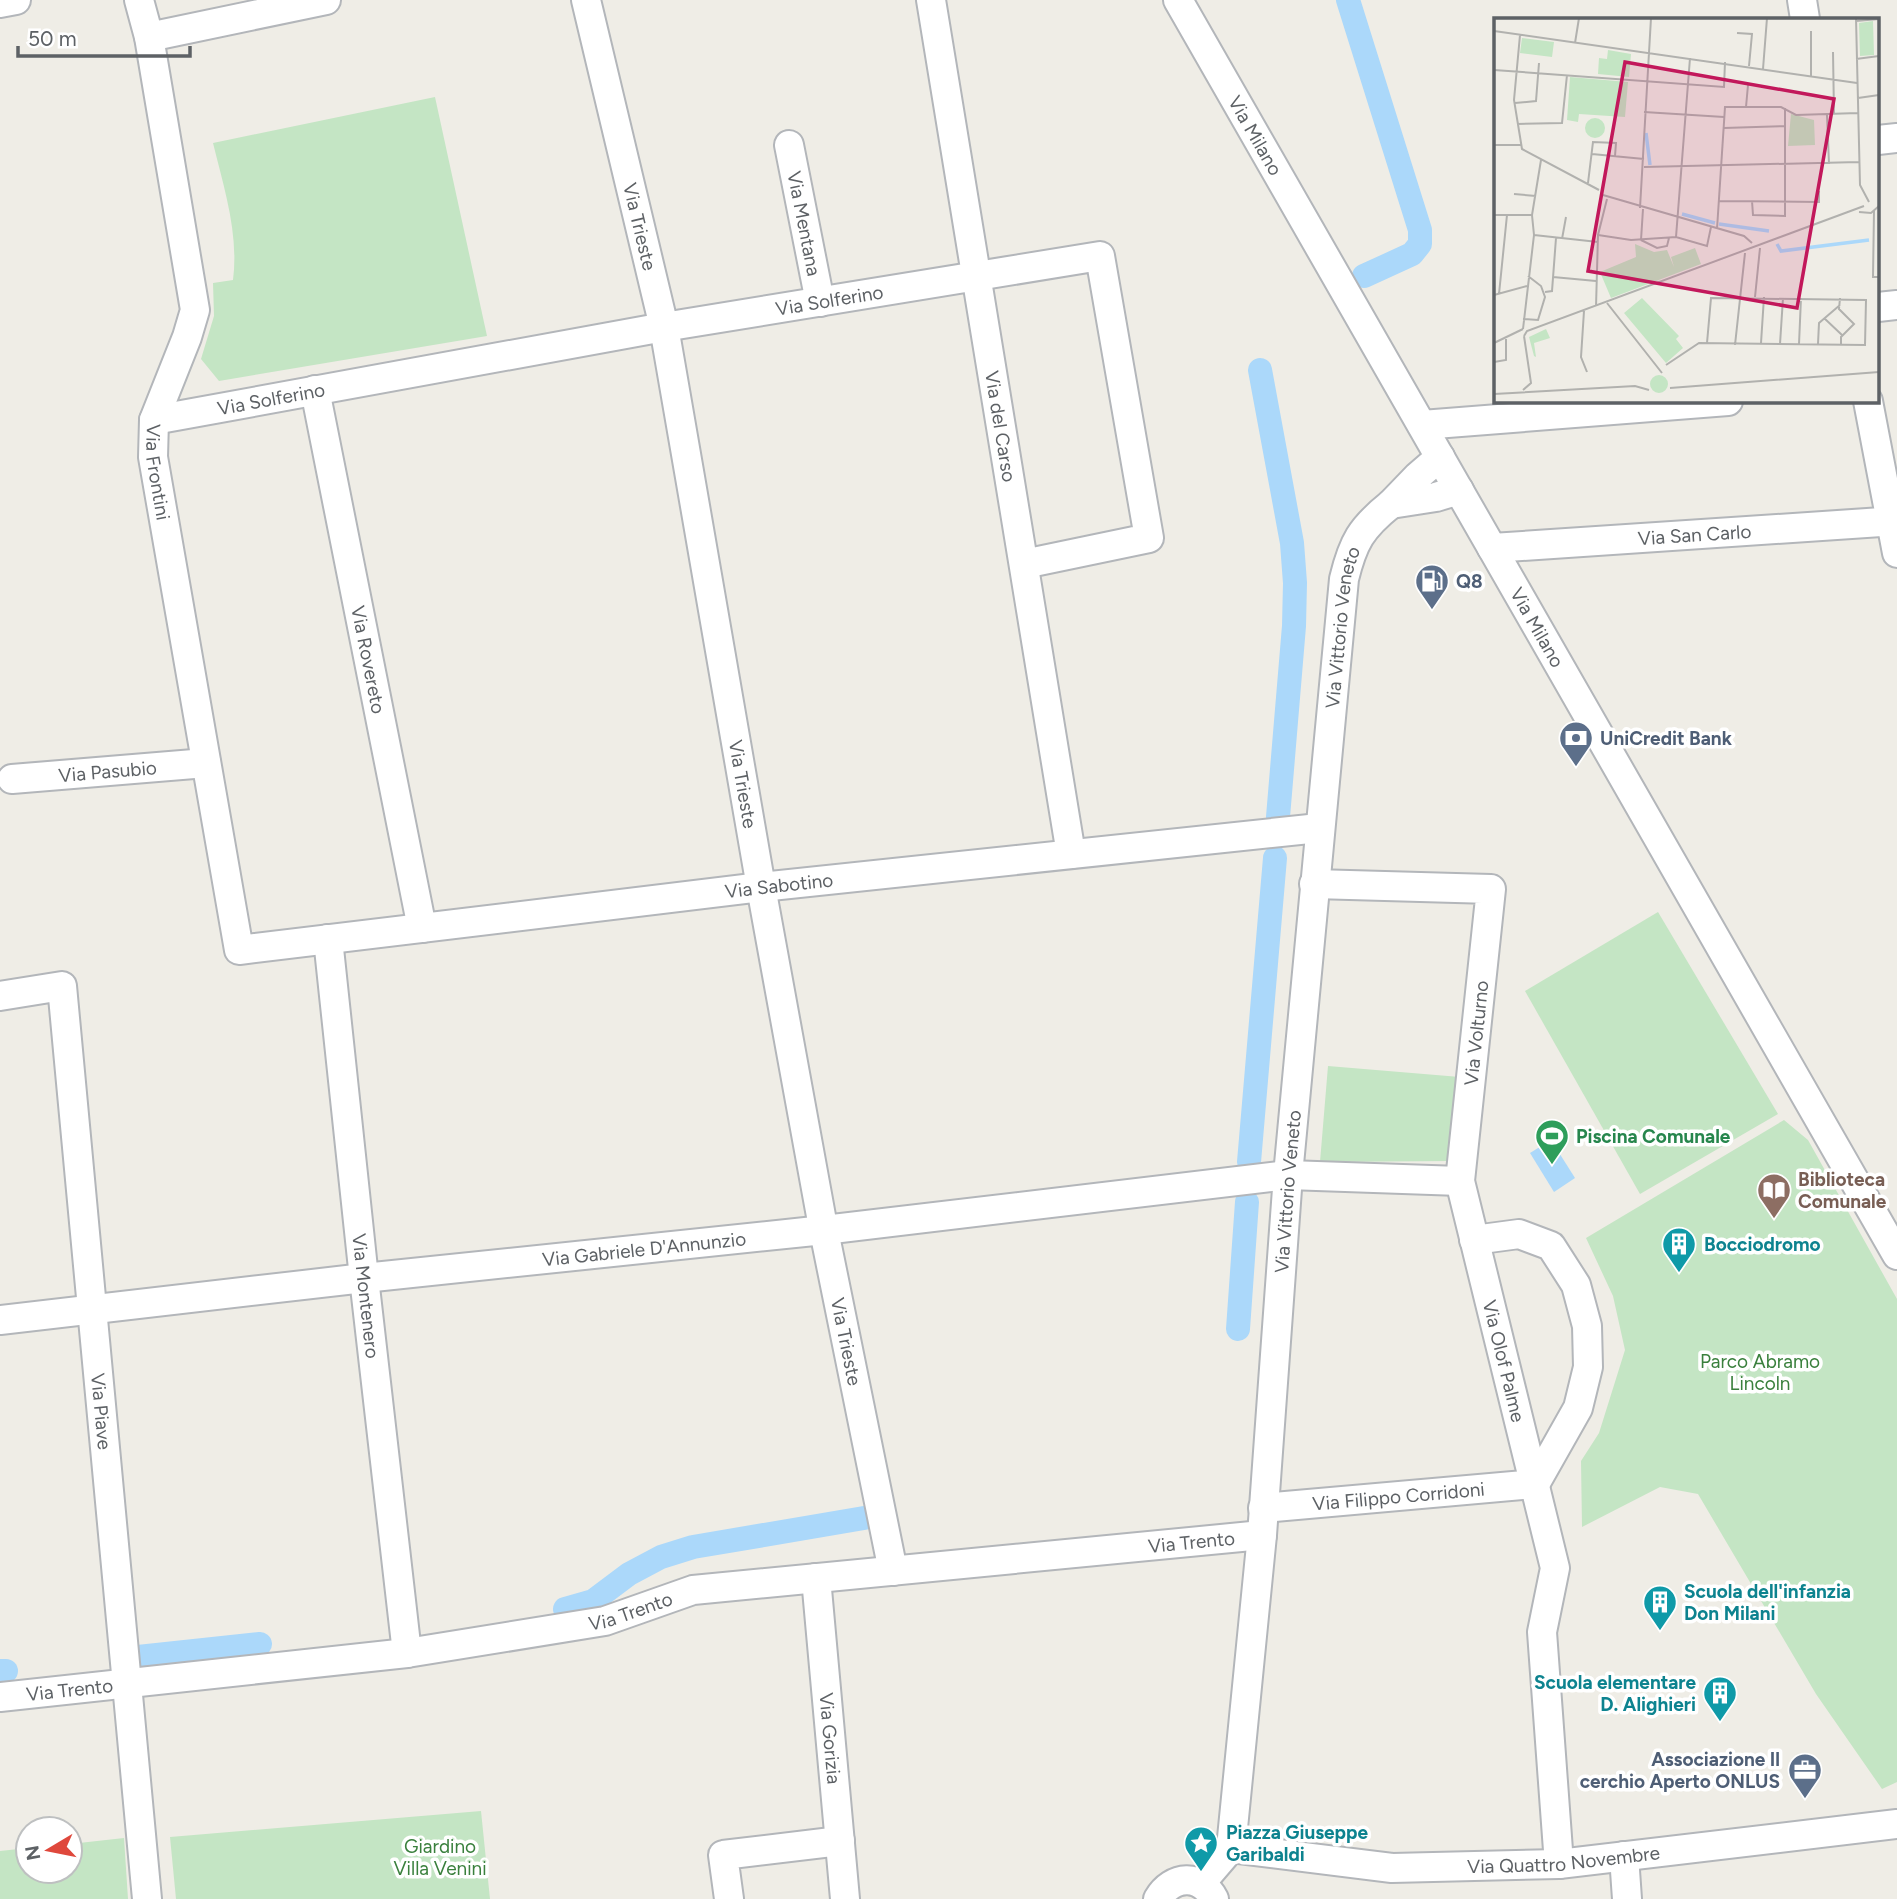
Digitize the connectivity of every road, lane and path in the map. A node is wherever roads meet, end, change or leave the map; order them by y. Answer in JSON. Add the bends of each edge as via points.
{"nodes":[{"id":1,"x":16,"y":0,"type":"edge"},
{"id":2,"x":139,"y":0,"type":"edge"},
{"id":3,"x":326,"y":0,"type":"edge"},
{"id":4,"x":586,"y":0,"type":"edge"},
{"id":5,"x":931,"y":0,"type":"edge"},
{"id":6,"x":1178,"y":0,"type":"edge"},
{"id":7,"x":1802,"y":0,"type":"edge"},
{"id":8,"x":0,"y":3,"type":"edge"},
{"id":9,"x":1805,"y":18,"type":"edge"},
{"id":10,"x":149,"y":37,"type":"junction"},
{"id":11,"x":789,"y":145,"type":"dead end"},
{"id":12,"x":976,"y":276,"type":"junction"},
{"id":13,"x":820,"y":302,"type":"junction"},
{"id":14,"x":664,"y":327,"type":"junction"},
{"id":15,"x":315,"y":390,"type":"junction"},
{"id":16,"x":1715,"y":402,"type":"edge"},
{"id":17,"x":1868,"y":402,"type":"edge"},
{"id":18,"x":154,"y":420,"type":"junction"},
{"id":19,"x":1422,"y":425,"type":"junction"},
{"id":20,"x":1440,"y":457,"type":"junction"},
{"id":21,"x":1459,"y":490,"type":"junction"},
{"id":22,"x":1391,"y":505,"type":"junction"},
{"id":23,"x":1894,"y":521,"type":"edge"},
{"id":24,"x":1492,"y":548,"type":"junction"},
{"id":25,"x":1897,"y":553,"type":"edge"},
{"id":26,"x":1024,"y":564,"type":"junction"},
{"id":27,"x":206,"y":763,"type":"junction"},
{"id":28,"x":12,"y":779,"type":"dead end"},
{"id":29,"x":1319,"y":828,"type":"junction"},
{"id":30,"x":1072,"y":854,"type":"junction"},
{"id":31,"x":1314,"y":884,"type":"junction"},
{"id":32,"x":761,"y":887,"type":"junction"},
{"id":33,"x":422,"y":928,"type":"junction"},
{"id":34,"x":328,"y":939,"type":"junction"},
{"id":35,"x":239,"y":950,"type":"joint"},
{"id":36,"x":0,"y":996,"type":"edge"},
{"id":37,"x":1288,"y":1175,"type":"junction"},
{"id":38,"x":1460,"y":1181,"type":"junction"},
{"id":39,"x":824,"y":1230,"type":"junction"},
{"id":40,"x":1474,"y":1240,"type":"junction"},
{"id":41,"x":1897,"y":1255,"type":"edge"},
{"id":42,"x":364,"y":1278,"type":"junction"},
{"id":43,"x":92,"y":1309,"type":"junction"},
{"id":44,"x":0,"y":1320,"type":"edge"},
{"id":45,"x":1535,"y":1484,"type":"junction"},
{"id":46,"x":1262,"y":1522,"type":"junction"},
{"id":47,"x":893,"y":1571,"type":"junction"},
{"id":48,"x":816,"y":1578,"type":"junction"},
{"id":49,"x":407,"y":1653,"type":"junction"},
{"id":50,"x":126,"y":1684,"type":"junction"},
{"id":51,"x":0,"y":1696,"type":"edge"},
{"id":52,"x":1897,"y":1824,"type":"edge"},
{"id":53,"x":840,"y":1841,"type":"junction"},
{"id":54,"x":1231,"y":1848,"type":"junction"},
{"id":55,"x":1624,"y":1856,"type":"junction"},
{"id":56,"x":1559,"y":1864,"type":"junction"},
{"id":57,"x":1208,"y":1891,"type":"edge"},
{"id":58,"x":146,"y":1899,"type":"edge"},
{"id":59,"x":729,"y":1899,"type":"edge"},
{"id":60,"x":845,"y":1899,"type":"edge"},
{"id":61,"x":1158,"y":1899,"type":"edge"},
{"id":62,"x":1627,"y":1899,"type":"edge"}],
"edges":[{"from":1,"to":8,"type":"street"},
{"from":2,"to":10,"type":"street","name":"Via Frontini"},
{"from":3,"to":10,"type":"street"},
{"from":4,"to":14,"type":"street","name":"Via Trieste"},
{"from":5,"to":12,"type":"street","name":"Via del Carso"},
{"from":6,"to":19,"type":"street","name":"Via Milano"},
{"from":7,"to":9,"type":"street"},
{"from":10,"to":18,"type":"street","name":"Via Frontini","via":[[195,310]]},
{"from":11,"to":13,"type":"street","name":"Via Mentana"},
{"from":12,"to":13,"type":"street","name":"Via Solferino"},
{"from":12,"to":26,"type":"street","name":"Via del Carso"},
{"from":12,"to":26,"type":"street","name":"Via Solferino","via":[[1100,256],[1149,538]]},
{"from":13,"to":14,"type":"street","name":"Via Solferino"},
{"from":14,"to":15,"type":"street","name":"Via Solferino"},
{"from":14,"to":32,"type":"street","name":"Via Trieste"},
{"from":15,"to":18,"type":"street","name":"Via Solferino"},
{"from":15,"to":33,"type":"street","name":"Via Rovereto"},
{"from":16,"to":19,"type":"street"},
{"from":17,"to":23,"type":"street"},
{"from":18,"to":27,"type":"street","name":"Via Frontini","via":[[153,457]]},
{"from":19,"to":20,"type":"street","name":"Via Milano"},
{"from":20,"to":21,"type":"street","name":"Via Milano"},
{"from":20,"to":22,"type":"street","name":"Via Vittorio Veneto"},
{"from":21,"to":22,"type":"street"},
{"from":21,"to":24,"type":"street","name":"Via Milano"},
{"from":22,"to":29,"type":"street","name":"Via Vittorio Veneto","via":[[1358,537],[1344,579]]},
{"from":23,"to":24,"type":"street","name":"Via San Carlo"},
{"from":23,"to":25,"type":"street"},
{"from":24,"to":41,"type":"street","name":"Via Milano"},
{"from":26,"to":30,"type":"street","name":"Via del Carso"},
{"from":27,"to":28,"type":"street","name":"Via Pasubio"},
{"from":27,"to":35,"type":"street","name":"Via Frontini"},
{"from":29,"to":30,"type":"street","name":"Via Sabotino"},
{"from":29,"to":31,"type":"street","name":"Via Vittorio Veneto"},
{"from":30,"to":32,"type":"street","name":"Via Sabotino"},
{"from":31,"to":37,"type":"street","name":"Via Vittorio Veneto"},
{"from":31,"to":38,"type":"street","name":"Via Volturno","via":[[1491,889]]},
{"from":32,"to":33,"type":"street","name":"Via Sabotino"},
{"from":32,"to":39,"type":"street","name":"Via Trieste"},
{"from":33,"to":34,"type":"street","name":"Via Sabotino"},
{"from":34,"to":35,"type":"street","name":"Via Sabotino"},
{"from":34,"to":42,"type":"street","name":"Via Montenero"},
{"from":36,"to":43,"type":"street","name":"Via Piave","via":[[62,986]]},
{"from":37,"to":38,"type":"street"},
{"from":37,"to":39,"type":"street","name":"Via Gabriele D'Annunzio"},
{"from":37,"to":46,"type":"street","name":"Via Vittorio Veneto"},
{"from":38,"to":40,"type":"street","name":"Via Olof Palme"},
{"from":39,"to":42,"type":"street","name":"Via Gabriele D'Annunzio"},
{"from":39,"to":47,"type":"street","name":"Via Trieste"},
{"from":40,"to":45,"type":"street","name":"Via Olof Palme"},
{"from":40,"to":45,"type":"street","via":[[1519,1234],[1551,1246],[1576,1285],[1587,1326],[1588,1367],[1578,1408]]},
{"from":42,"to":43,"type":"street","name":"Via Gabriele D'Annunzio"},
{"from":42,"to":49,"type":"street","name":"Via Montenero"},
{"from":43,"to":44,"type":"street","name":"Via Gabriele D'Annunzio"},
{"from":43,"to":50,"type":"street","name":"Via Piave"},
{"from":45,"to":46,"type":"street","name":"Via Filippo Corridoni"},
{"from":45,"to":56,"type":"street","name":"Via Olof Palme","via":[[1555,1568],[1542,1632]]},
{"from":46,"to":47,"type":"street","name":"Via Trento"},
{"from":46,"to":54,"type":"street","name":"Via Vittorio Veneto"},
{"from":47,"to":48,"type":"street","name":"Via Trento"},
{"from":48,"to":49,"type":"street","name":"Via Trento","via":[[693,1590],[605,1621]]},
{"from":48,"to":53,"type":"street","name":"Via Gorizia"},
{"from":49,"to":50,"type":"street","name":"Via Trento"},
{"from":50,"to":51,"type":"street","name":"Via Trento"},
{"from":50,"to":58,"type":"street","name":"Via Piave"},
{"from":52,"to":55,"type":"street","name":"Via Quattro Novembre"},
{"from":53,"to":59,"type":"street","via":[[723,1855]]},
{"from":53,"to":60,"type":"street","name":"Via Gorizia"},
{"from":54,"to":56,"type":"street","name":"Via Quattro Novembre","via":[[1392,1868]]},
{"from":54,"to":57,"type":"street"},
{"from":55,"to":56,"type":"street","name":"Via Quattro Novembre"},
{"from":55,"to":62,"type":"street"},
{"from":57,"to":61,"type":"street","via":[[1181,1880]]}]}
